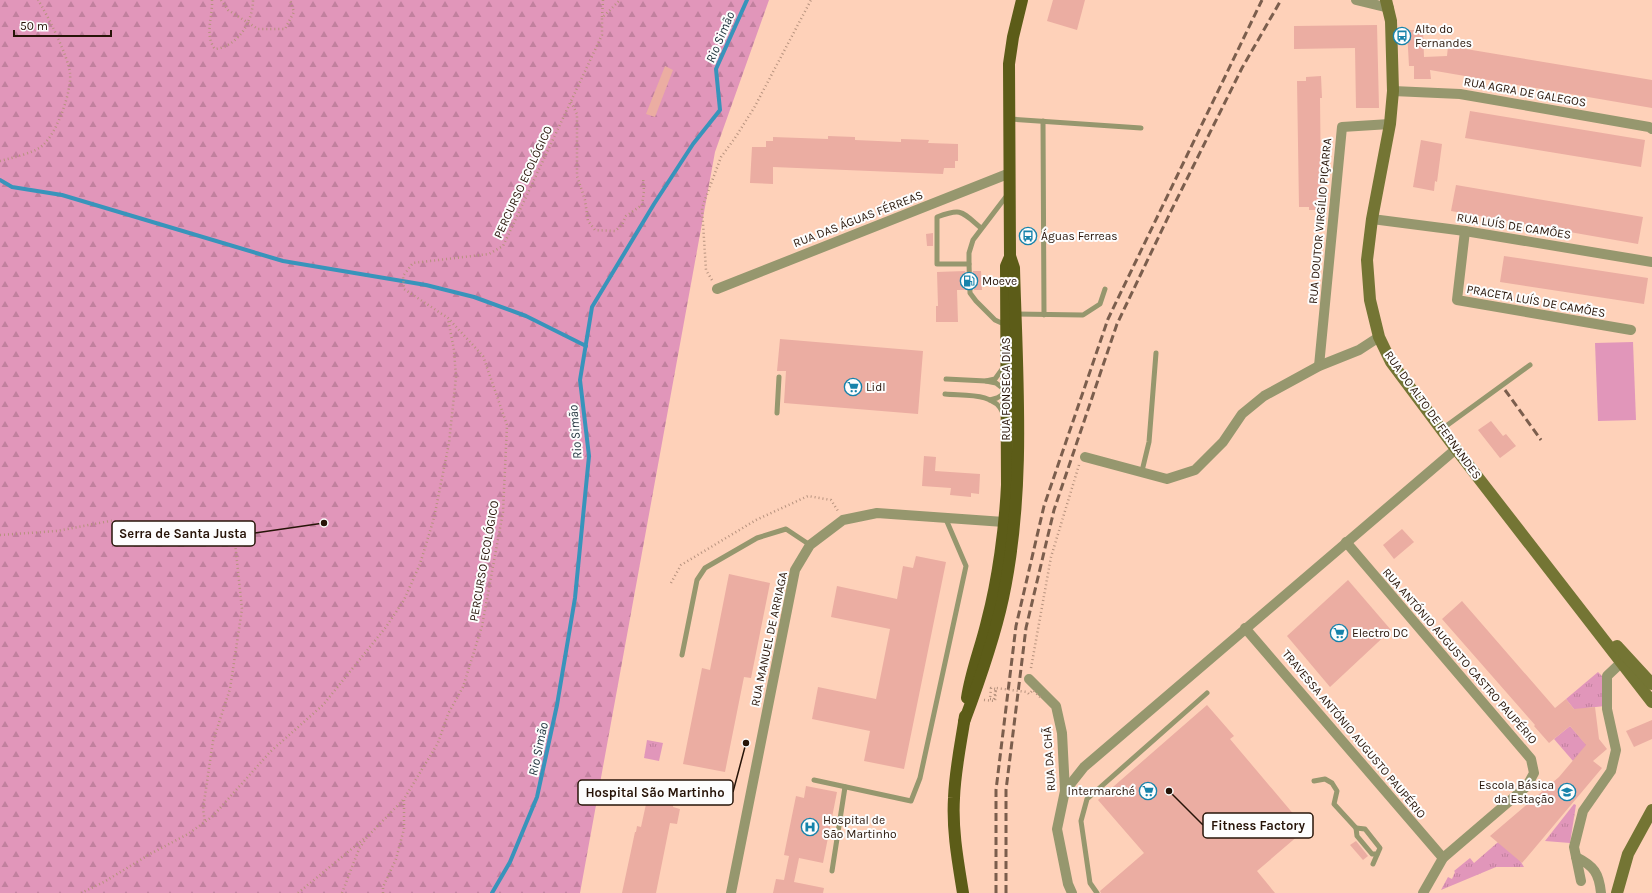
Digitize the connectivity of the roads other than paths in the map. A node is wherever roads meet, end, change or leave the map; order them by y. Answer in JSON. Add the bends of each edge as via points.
{"nodes":[{"id":1,"x":1022,"y":0,"type":"edge"},
{"id":2,"x":1356,"y":0,"type":"edge"},
{"id":3,"x":1388,"y":4,"type":"edge"},
{"id":4,"x":1393,"y":90,"type":"junction"},
{"id":5,"x":1009,"y":119,"type":"junction"},
{"id":6,"x":1043,"y":121,"type":"junction"},
{"id":7,"x":1390,"y":124,"type":"junction"},
{"id":8,"x":1141,"y":128,"type":"dead end"},
{"id":9,"x":1652,"y":129,"type":"edge"},
{"id":10,"x":1010,"y":173,"type":"junction"},
{"id":11,"x":1010,"y":192,"type":"junction"},
{"id":12,"x":1372,"y":219,"type":"junction"},
{"id":13,"x":981,"y":228,"type":"junction"},
{"id":14,"x":1465,"y":231,"type":"junction"},
{"id":15,"x":1652,"y":262,"type":"edge"},
{"id":16,"x":969,"y":264,"type":"junction"},
{"id":17,"x":717,"y":289,"type":"road end"},
{"id":18,"x":1105,"y":289,"type":"dead end"},
{"id":19,"x":1044,"y":315,"type":"junction"},
{"id":20,"x":1012,"y":320,"type":"junction"},
{"id":21,"x":1631,"y":330,"type":"dead end"},
{"id":22,"x":1379,"y":337,"type":"junction"},
{"id":23,"x":1156,"y":353,"type":"dead end"},
{"id":24,"x":1011,"y":363,"type":"junction"},
{"id":25,"x":1530,"y":365,"type":"dead end"},
{"id":26,"x":1319,"y":366,"type":"junction"},
{"id":27,"x":779,"y":377,"type":"dead end"},
{"id":28,"x":946,"y":379,"type":"dead end"},
{"id":29,"x":986,"y":381,"type":"junction"},
{"id":30,"x":1006,"y":392,"type":"junction"},
{"id":31,"x":945,"y":394,"type":"dead end"},
{"id":32,"x":990,"y":400,"type":"junction"},
{"id":33,"x":777,"y":413,"type":"dead end"},
{"id":34,"x":1007,"y":423,"type":"junction"},
{"id":35,"x":1442,"y":429,"type":"junction"},
{"id":36,"x":1018,"y":449,"type":"junction"},
{"id":37,"x":1456,"y":449,"type":"junction"},
{"id":38,"x":1085,"y":457,"type":"road end"},
{"id":39,"x":1142,"y":471,"type":"junction"},
{"id":40,"x":1016,"y":510,"type":"junction"},
{"id":41,"x":945,"y":517,"type":"junction"},
{"id":42,"x":1004,"y":522,"type":"junction"},
{"id":43,"x":1346,"y":542,"type":"junction"},
{"id":44,"x":810,"y":545,"type":"junction"},
{"id":45,"x":1000,"y":610,"type":"junction"},
{"id":46,"x":1246,"y":628,"type":"junction"},
{"id":47,"x":682,"y":655,"type":"dead end"},
{"id":48,"x":1624,"y":660,"type":"junction"},
{"id":49,"x":1029,"y":679,"type":"road end"},
{"id":50,"x":1652,"y":684,"type":"edge"},
{"id":51,"x":1207,"y":693,"type":"dead end"},
{"id":52,"x":1652,"y":702,"type":"edge"},
{"id":53,"x":964,"y":722,"type":"junction"},
{"id":54,"x":814,"y":780,"type":"dead end"},
{"id":55,"x":1314,"y":781,"type":"dead end"},
{"id":56,"x":845,"y":787,"type":"junction"},
{"id":57,"x":1065,"y":791,"type":"junction"},
{"id":58,"x":1650,"y":815,"type":"edge"},
{"id":59,"x":1356,"y":828,"type":"junction"},
{"id":60,"x":1378,"y":854,"type":"junction"},
{"id":61,"x":1442,"y":858,"type":"junction"},
{"id":62,"x":1576,"y":858,"type":"junction"},
{"id":63,"x":1374,"y":864,"type":"dead end"},
{"id":64,"x":832,"y":871,"type":"dead end"},
{"id":65,"x":1581,"y":881,"type":"dead end"},
{"id":66,"x":731,"y":893,"type":"edge"},
{"id":67,"x":964,"y":893,"type":"edge"},
{"id":68,"x":1072,"y":893,"type":"edge"},
{"id":69,"x":1097,"y":893,"type":"edge"},
{"id":70,"x":1423,"y":893,"type":"edge"},
{"id":71,"x":1601,"y":893,"type":"edge"},
{"id":72,"x":1617,"y":893,"type":"edge"}],
"edges":[{"from":1,"to":5,"type":"main road","name":"RUA FONSECA DIAS","via":[[1009,64]]},
{"from":2,"to":3,"type":"street"},
{"from":3,"to":4,"type":"street","name":"RUA DO ALTO DE FERNANDES","via":[[1391,21]]},
{"from":4,"to":7,"type":"street","name":"RUA DO ALTO DE FERNANDES"},
{"from":4,"to":9,"type":"street","name":"RUA AGRA DE GALEGOS","via":[[1460,94]]},
{"from":5,"to":6,"type":"lane"},
{"from":5,"to":10,"type":"main road","name":"RUA FONSECA DIAS"},
{"from":6,"to":8,"type":"lane"},
{"from":6,"to":19,"type":"lane"},
{"from":7,"to":12,"type":"street","name":"RUA DO ALTO DE FERNANDES"},
{"from":7,"to":26,"type":"street","name":"RUA DOUTOR VIRGÍLIO PIÇARRA","via":[[1342,127]]},
{"from":10,"to":11,"type":"main road","name":"RUA FONSECA DIAS"},
{"from":10,"to":17,"type":"street","name":"RUA DAS ÁGUAS FÉRREAS"},
{"from":11,"to":13,"type":"lane"},
{"from":11,"to":20,"type":"main road","name":"RUA FONSECA DIAS","via":[[1010,256],[1006,266]]},
{"from":12,"to":14,"type":"street","name":"RUA LUÍS DE CAMÕES"},
{"from":12,"to":22,"type":"street","name":"RUA DO ALTO DE FERNANDES","via":[[1367,260],[1370,300]]},
{"from":13,"to":16,"type":"lane","via":[[973,240]]},
{"from":13,"to":16,"type":"lane","via":[[963,213],[955,210],[937,217],[937,264]]},
{"from":14,"to":15,"type":"street","name":"RUA LUÍS DE CAMÕES"},
{"from":14,"to":21,"type":"street","name":"PRACETA LUÍS DE CAMÕES","via":[[1457,300]]},
{"from":16,"to":20,"type":"lane","via":[[970,293],[976,301],[995,320]]},
{"from":18,"to":19,"type":"lane","via":[[1100,304],[1083,315]]},
{"from":19,"to":20,"type":"lane"},
{"from":20,"to":24,"type":"main road","name":"RUA FONSECA DIAS"},
{"from":22,"to":26,"type":"street","via":[[1360,350]]},
{"from":22,"to":35,"type":"street","name":"RUA DO ALTO DE FERNANDES","via":[[1391,362]]},
{"from":23,"to":39,"type":"lane","via":[[1149,442]]},
{"from":24,"to":29,"type":"lane","via":[[995,379]]},
{"from":24,"to":30,"type":"main road","name":"RUA FONSECA DIAS"},
{"from":24,"to":36,"type":"main road","name":"RUA FONSECA DIAS"},
{"from":25,"to":35,"type":"lane"},
{"from":26,"to":39,"type":"street","via":[[1264,396],[1242,414],[1223,442],[1195,470],[1168,479]]},
{"from":27,"to":33,"type":"lane"},
{"from":28,"to":29,"type":"lane"},
{"from":29,"to":30,"type":"lane","via":[[996,383]]},
{"from":30,"to":32,"type":"lane"},
{"from":30,"to":34,"type":"main road","name":"RUA FONSECA DIAS"},
{"from":30,"to":36,"type":"lane","via":[[1010,397],[1012,427]]},
{"from":31,"to":32,"type":"lane"},
{"from":32,"to":34,"type":"lane","via":[[1001,409]]},
{"from":34,"to":42,"type":"main road","name":"RUA FONSECA DIAS"},
{"from":35,"to":37,"type":"street","name":"RUA DO ALTO DE FERNANDES"},
{"from":36,"to":40,"type":"main road","name":"RUA FONSECA DIAS"},
{"from":37,"to":43,"type":"street"},
{"from":37,"to":48,"type":"street","name":"RUA DO ALTO DE FERNANDES","via":[[1576,603]]},
{"from":38,"to":39,"type":"street"},
{"from":40,"to":42,"type":"street","via":[[1011,519]]},
{"from":40,"to":45,"type":"main road","name":"RUA FONSECA DIAS"},
{"from":41,"to":42,"type":"street","name":"RUA MANUEL DE ARRIAGA"},
{"from":41,"to":44,"type":"street","name":"RUA MANUEL DE ARRIAGA","via":[[877,514],[843,520]]},
{"from":41,"to":56,"type":"lane","via":[[966,566],[920,778],[912,801]]},
{"from":42,"to":45,"type":"street","name":"RUA FONSECA DIAS","via":[[1008,534],[1000,586]]},
{"from":42,"to":53,"type":"main road","name":"RUA FONSECA DIAS","via":[[988,620],[970,678]]},
{"from":43,"to":46,"type":"street"},
{"from":43,"to":61,"type":"street","name":"RUA ANTÓNIO AUGUSTO CASTRO PAUPÉRIO","via":[[1531,759],[1534,773],[1527,786]]},
{"from":44,"to":47,"type":"lane","via":[[786,529],[757,538],[705,568],[697,580]]},
{"from":44,"to":66,"type":"street","name":"RUA MANUEL DE ARRIAGA","via":[[795,570]]},
{"from":45,"to":53,"type":"main road","name":"RUA FONSECA DIAS"},
{"from":46,"to":57,"type":"street","via":[[1084,767]]},
{"from":46,"to":61,"type":"street","name":"TRAVESSA ANTÓNIO AUGUSTO PAUPÉRIO"},
{"from":48,"to":50,"type":"street","name":"RUA DO ALTO DE FERNANDES"},
{"from":48,"to":52,"type":"street","name":"RUA DO ALTO DE FERNANDES"},
{"from":48,"to":62,"type":"street","via":[[1607,676],[1607,709],[1616,750],[1611,771],[1582,811],[1574,847]]},
{"from":49,"to":57,"type":"street","name":"RUA DA CHÃ","via":[[1056,706],[1062,733]]},
{"from":51,"to":69,"type":"lane","via":[[1088,799],[1081,821],[1090,882]]},
{"from":53,"to":67,"type":"main road","name":"RUA FONSECA DIAS","via":[[954,799],[955,850]]},
{"from":54,"to":56,"type":"lane"},
{"from":55,"to":59,"type":"lane","via":[[1325,778],[1332,783],[1337,791],[1334,804]]},
{"from":56,"to":64,"type":"lane"},
{"from":57,"to":68,"type":"street","name":"RUA DA CHÃ","via":[[1057,829]]},
{"from":58,"to":72,"type":"street","via":[[1628,854]]},
{"from":59,"to":60,"type":"lane","via":[[1357,836],[1372,854]]},
{"from":59,"to":60,"type":"lane","via":[[1365,829],[1380,848]]},
{"from":60,"to":63,"type":"lane"},
{"from":61,"to":70,"type":"street","name":"RUA ANTÓNIO AUGUSTO CASTRO PAUPÉRIO"},
{"from":62,"to":65,"type":"street"},
{"from":62,"to":71,"type":"street","via":[[1590,864],[1600,879]]}]}
